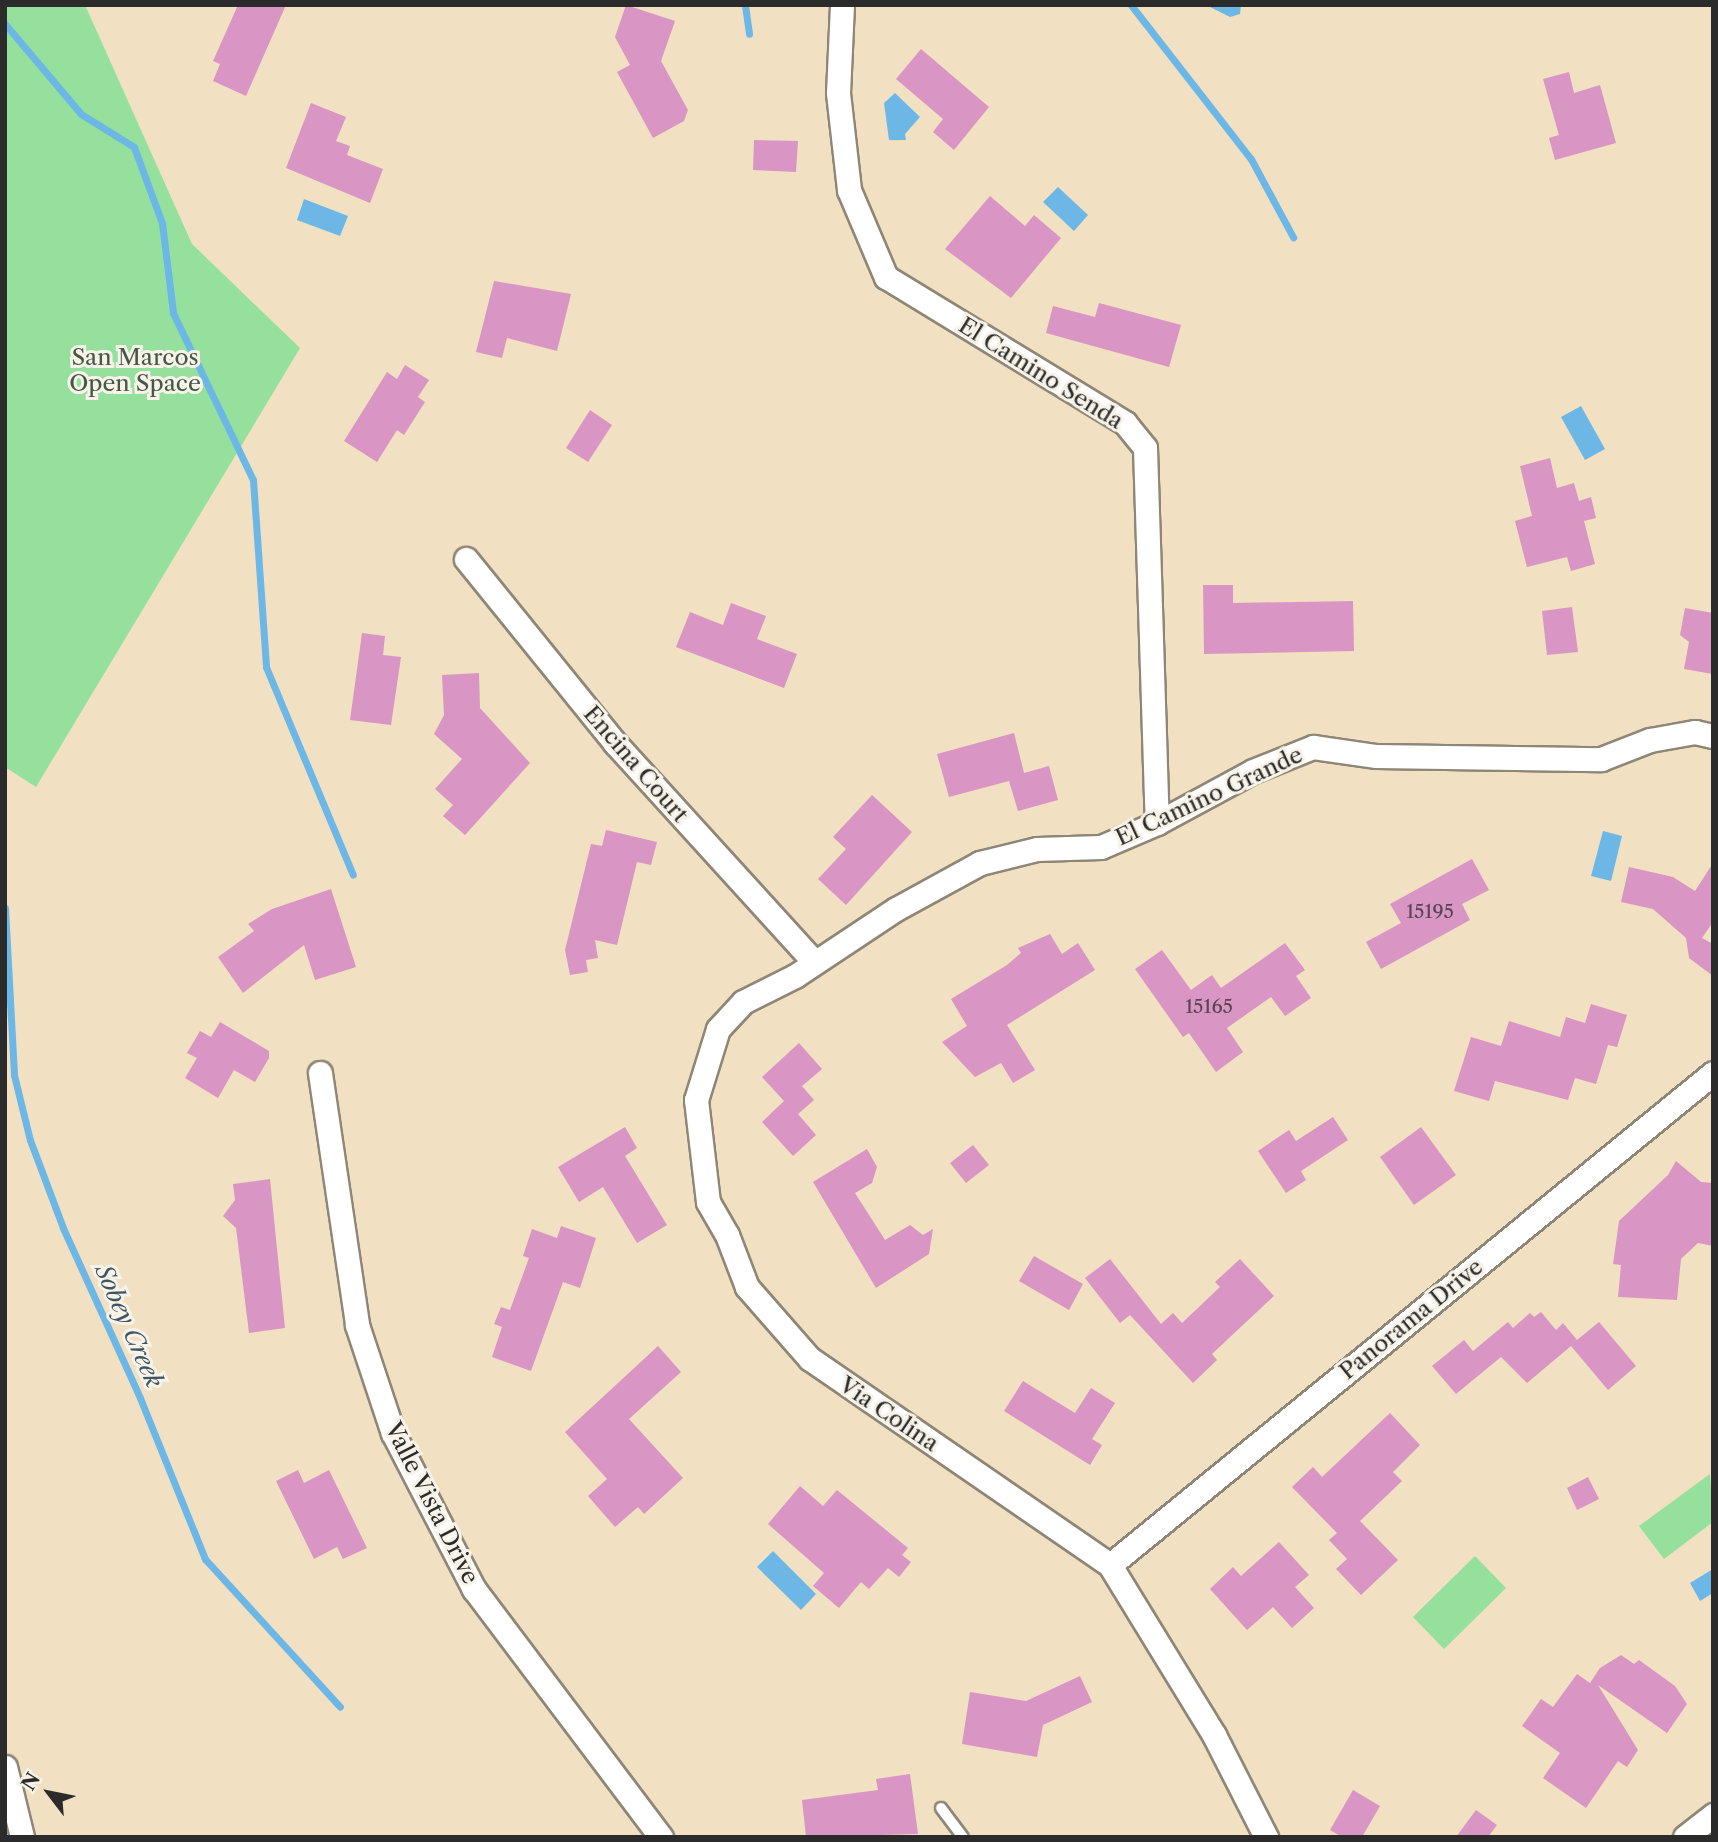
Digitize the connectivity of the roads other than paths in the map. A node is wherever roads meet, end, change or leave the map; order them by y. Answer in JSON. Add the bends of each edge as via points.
{"nodes":[{"id":1,"x":842,"y":5,"type":"edge"},
{"id":2,"x":466,"y":559,"type":"dead end"},
{"id":3,"x":1713,"y":736,"type":"edge"},
{"id":4,"x":1157,"y":823,"type":"junction"},
{"id":5,"x":814,"y":962,"type":"junction"},
{"id":6,"x":320,"y":1073,"type":"dead end"},
{"id":7,"x":1713,"y":1073,"type":"edge"},
{"id":8,"x":1110,"y":1565,"type":"junction"},
{"id":9,"x":5,"y":1767,"type":"edge"},
{"id":10,"x":941,"y":1808,"type":"dead end"},
{"id":11,"x":1713,"y":1815,"type":"edge"},
{"id":12,"x":22,"y":1837,"type":"edge"},
{"id":13,"x":661,"y":1837,"type":"edge"},
{"id":14,"x":963,"y":1837,"type":"edge"},
{"id":15,"x":1266,"y":1837,"type":"edge"},
{"id":16,"x":1685,"y":1837,"type":"edge"}],
"edges":[{"from":1,"to":4,"type":"street","name":"El Camino Senda","via":[[838,93],[849,190],[886,276],[1125,423],[1145,448]]},
{"from":2,"to":5,"type":"street","name":"Encina Court","via":[[615,743]]},
{"from":3,"to":4,"type":"street","name":"El Camino Grande","via":[[1695,732],[1650,740],[1601,759],[1376,756],[1313,747],[1253,771]]},
{"from":4,"to":5,"type":"street","name":"El Camino Grande","via":[[1101,847],[1037,849],[980,863]]},
{"from":5,"to":8,"type":"street","name":"Via Colina","via":[[743,1002],[718,1029],[696,1100],[708,1202],[727,1235],[747,1287],[810,1359]]},
{"from":6,"to":13,"type":"street","name":"Valle Vista Drive","via":[[357,1325],[393,1433],[474,1588]]},
{"from":7,"to":8,"type":"street","name":"Panorama Drive"},
{"from":8,"to":15,"type":"street","name":"Via Colina","via":[[1214,1735]]},
{"from":9,"to":12,"type":"street"},
{"from":10,"to":14,"type":"lane"},
{"from":11,"to":16,"type":"street"}]}
